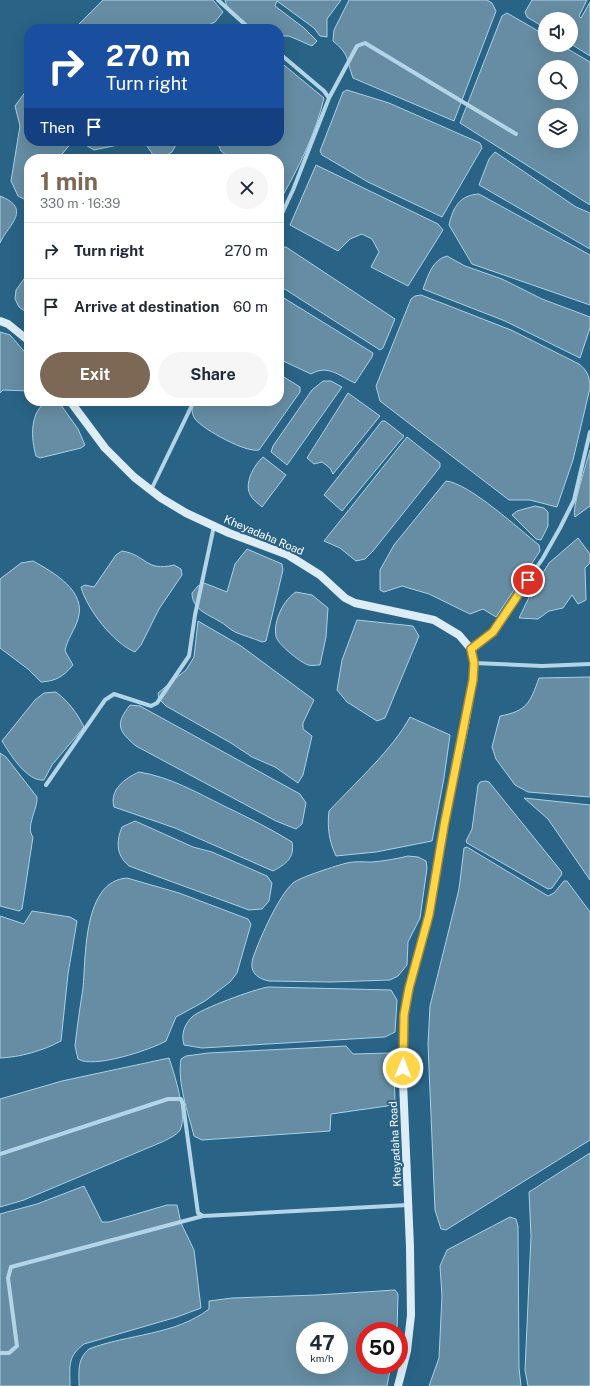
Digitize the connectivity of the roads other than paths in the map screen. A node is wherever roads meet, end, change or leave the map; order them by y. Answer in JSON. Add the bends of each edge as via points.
{"nodes":[{"id":1,"x":218,"y":0,"type":"edge"},
{"id":2,"x":244,"y":24,"type":"edge"},
{"id":3,"x":284,"y":57,"type":"edge"},
{"id":4,"x":329,"y":98,"type":"junction"},
{"id":5,"x":516,"y":134,"type":"dead end"},
{"id":6,"x":284,"y":210,"type":"edge"},
{"id":7,"x":0,"y":321,"type":"edge"},
{"id":8,"x":24,"y":337,"type":"edge"},
{"id":9,"x":74,"y":406,"type":"edge"},
{"id":10,"x":192,"y":406,"type":"edge"},
{"id":11,"x":590,"y":432,"type":"edge"},
{"id":12,"x":151,"y":491,"type":"junction"},
{"id":13,"x":214,"y":526,"type":"junction"},
{"id":14,"x":471,"y":649,"type":"junction"},
{"id":15,"x":474,"y":663,"type":"junction"},
{"id":16,"x":590,"y":664,"type":"edge"},
{"id":17,"x":46,"y":785,"type":"dead end"},
{"id":18,"x":0,"y":1154,"type":"edge"},
{"id":19,"x":408,"y":1205,"type":"junction"},
{"id":20,"x":202,"y":1216,"type":"junction"},
{"id":21,"x":0,"y":1353,"type":"edge"},
{"id":22,"x":398,"y":1386,"type":"edge"}],
"edges":[{"from":1,"to":2,"type":"street"},
{"from":3,"to":4,"type":"street"},
{"from":4,"to":5,"type":"street","via":[[357,46],[364,43]]},
{"from":4,"to":6,"type":"street"},
{"from":7,"to":8,"type":"main road"},
{"from":9,"to":12,"type":"main road","name":"Kheyadaha Road","via":[[105,448]]},
{"from":10,"to":12,"type":"street"},
{"from":11,"to":14,"type":"street","via":[[574,500],[560,528],[493,632]]},
{"from":12,"to":13,"type":"main road","name":"Kheyadaha Road","via":[[186,513]]},
{"from":13,"to":14,"type":"main road","name":"Kheyadaha Road","via":[[288,555],[320,575],[345,598],[355,603],[434,620],[459,634]]},
{"from":13,"to":17,"type":"street","via":[[195,615],[192,648],[184,665],[157,703],[151,706],[114,694],[105,700]]},
{"from":14,"to":15,"type":"main road","name":"Kheyadaha Road"},
{"from":15,"to":16,"type":"street","via":[[542,666]]},
{"from":15,"to":19,"type":"main road","name":"Kheyadaha Road","via":[[465,725],[429,915],[404,1015],[403,1082]]},
{"from":18,"to":20,"type":"street","via":[[168,1098],[181,1099],[198,1213]]},
{"from":19,"to":20,"type":"street"},
{"from":19,"to":22,"type":"main road","name":"Kheyadaha Road","via":[[411,1315]]},
{"from":20,"to":21,"type":"street","via":[[11,1268],[8,1278],[17,1346],[9,1353]]}]}
